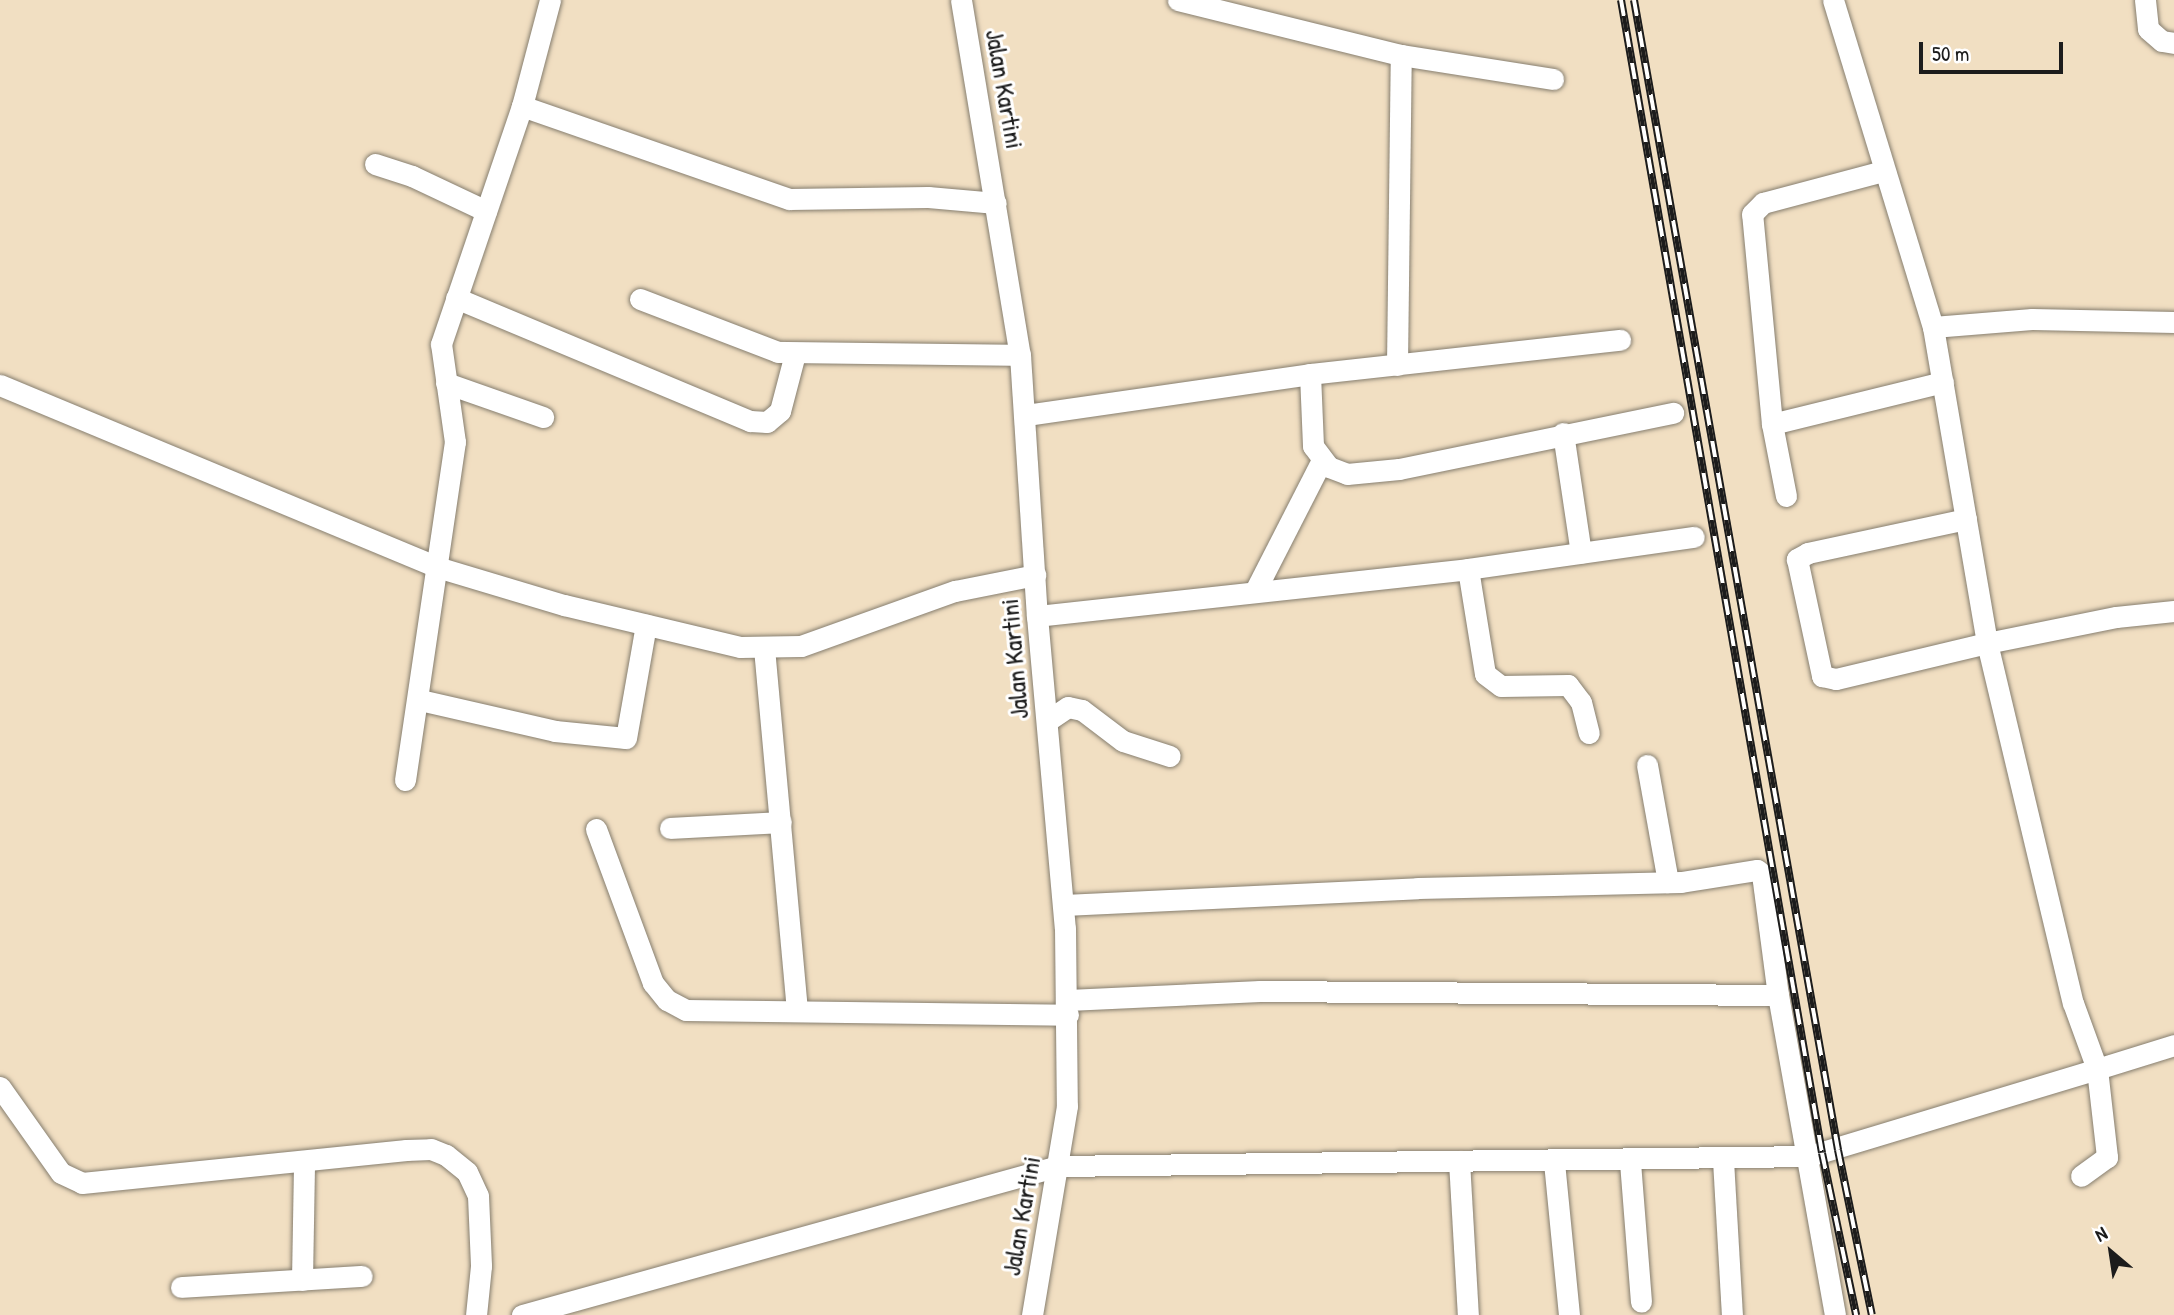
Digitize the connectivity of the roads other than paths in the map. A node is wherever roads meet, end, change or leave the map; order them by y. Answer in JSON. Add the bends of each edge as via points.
{"nodes":[{"id":1,"x":550,"y":0,"type":"edge"},
{"id":2,"x":961,"y":0,"type":"edge"},
{"id":3,"x":1178,"y":0,"type":"edge"},
{"id":4,"x":1833,"y":0,"type":"edge"},
{"id":5,"x":2145,"y":0,"type":"edge"},
{"id":6,"x":2174,"y":43,"type":"edge"},
{"id":7,"x":1401,"y":55,"type":"junction"},
{"id":8,"x":1553,"y":79,"type":"dead end"},
{"id":9,"x":522,"y":106,"type":"junction"},
{"id":10,"x":375,"y":164,"type":"dead end"},
{"id":11,"x":1883,"y":171,"type":"junction"},
{"id":12,"x":996,"y":203,"type":"junction"},
{"id":13,"x":486,"y":211,"type":"junction"},
{"id":14,"x":456,"y":298,"type":"junction"},
{"id":15,"x":640,"y":299,"type":"dead end"},
{"id":16,"x":2174,"y":322,"type":"edge"},
{"id":17,"x":1933,"y":327,"type":"junction"},
{"id":18,"x":1620,"y":340,"type":"dead end"},
{"id":19,"x":795,"y":354,"type":"junction"},
{"id":20,"x":1020,"y":355,"type":"junction"},
{"id":21,"x":1397,"y":365,"type":"junction"},
{"id":22,"x":1310,"y":374,"type":"junction"},
{"id":23,"x":1943,"y":382,"type":"junction"},
{"id":24,"x":446,"y":383,"type":"junction"},
{"id":25,"x":0,"y":385,"type":"edge"},
{"id":26,"x":1673,"y":413,"type":"dead end"},
{"id":27,"x":1026,"y":415,"type":"junction"},
{"id":28,"x":542,"y":417,"type":"dead end"},
{"id":29,"x":1772,"y":424,"type":"junction"},
{"id":30,"x":1563,"y":433,"type":"junction"},
{"id":31,"x":1322,"y":460,"type":"junction"},
{"id":32,"x":1786,"y":496,"type":"dead end"},
{"id":33,"x":1966,"y":519,"type":"junction"},
{"id":34,"x":1694,"y":537,"type":"dead end"},
{"id":35,"x":1581,"y":553,"type":"junction"},
{"id":36,"x":437,"y":567,"type":"junction"},
{"id":37,"x":1468,"y":569,"type":"junction"},
{"id":38,"x":1035,"y":575,"type":"junction"},
{"id":39,"x":1255,"y":591,"type":"junction"},
{"id":40,"x":2174,"y":611,"type":"edge"},
{"id":41,"x":1037,"y":616,"type":"junction"},
{"id":42,"x":646,"y":625,"type":"junction"},
{"id":43,"x":1987,"y":643,"type":"junction"},
{"id":44,"x":764,"y":648,"type":"junction"},
{"id":45,"x":420,"y":701,"type":"junction"},
{"id":46,"x":1047,"y":721,"type":"junction"},
{"id":47,"x":1589,"y":733,"type":"dead end"},
{"id":48,"x":1170,"y":756,"type":"dead end"},
{"id":49,"x":1647,"y":765,"type":"dead end"},
{"id":50,"x":405,"y":780,"type":"dead end"},
{"id":51,"x":781,"y":821,"type":"junction"},
{"id":52,"x":670,"y":828,"type":"dead end"},
{"id":53,"x":596,"y":829,"type":"dead end"},
{"id":54,"x":1668,"y":882,"type":"junction"},
{"id":55,"x":1064,"y":905,"type":"junction"},
{"id":56,"x":1778,"y":995,"type":"junction"},
{"id":57,"x":1068,"y":1007,"type":"junction"},
{"id":58,"x":797,"y":1012,"type":"junction"},
{"id":59,"x":2174,"y":1045,"type":"edge"},
{"id":60,"x":2097,"y":1069,"type":"junction"},
{"id":61,"x":0,"y":1087,"type":"edge"},
{"id":62,"x":1809,"y":1156,"type":"junction"},
{"id":63,"x":1723,"y":1160,"type":"junction"},
{"id":64,"x":304,"y":1161,"type":"junction"},
{"id":65,"x":1459,"y":1161,"type":"junction"},
{"id":66,"x":1554,"y":1162,"type":"junction"},
{"id":67,"x":1630,"y":1162,"type":"junction"},
{"id":68,"x":1058,"y":1166,"type":"junction"},
{"id":69,"x":2081,"y":1177,"type":"dead end"},
{"id":70,"x":362,"y":1276,"type":"dead end"},
{"id":71,"x":302,"y":1280,"type":"junction"},
{"id":72,"x":181,"y":1287,"type":"dead end"},
{"id":73,"x":1641,"y":1302,"type":"dead end"},
{"id":74,"x":476,"y":1315,"type":"edge"},
{"id":75,"x":522,"y":1315,"type":"edge"},
{"id":76,"x":1032,"y":1315,"type":"edge"},
{"id":77,"x":1468,"y":1315,"type":"edge"},
{"id":78,"x":1569,"y":1315,"type":"edge"},
{"id":79,"x":1732,"y":1315,"type":"edge"},
{"id":80,"x":1835,"y":1315,"type":"edge"}],
"edges":[{"from":1,"to":9,"type":"street"},
{"from":2,"to":12,"type":"street","name":"Jalan Kartini"},
{"from":3,"to":7,"type":"street"},
{"from":4,"to":11,"type":"street"},
{"from":5,"to":6,"type":"street","via":[[2148,29],[2162,41]]},
{"from":7,"to":8,"type":"street"},
{"from":7,"to":21,"type":"street"},
{"from":9,"to":12,"type":"street","via":[[789,199],[928,197]]},
{"from":9,"to":13,"type":"street"},
{"from":10,"to":13,"type":"street"},
{"from":11,"to":17,"type":"street"},
{"from":11,"to":29,"type":"street","via":[[1763,203],[1752,214]]},
{"from":12,"to":20,"type":"street","name":"Jalan Kartini"},
{"from":13,"to":14,"type":"street"},
{"from":14,"to":19,"type":"street","via":[[750,421],[767,422],[780,411]]},
{"from":14,"to":24,"type":"street","via":[[441,344]]},
{"from":15,"to":19,"type":"street","via":[[760,346]]},
{"from":16,"to":17,"type":"street","via":[[2032,319]]},
{"from":17,"to":23,"type":"street"},
{"from":18,"to":21,"type":"street"},
{"from":19,"to":20,"type":"street"},
{"from":20,"to":27,"type":"street","name":"Jalan Kartini"},
{"from":21,"to":22,"type":"street"},
{"from":22,"to":27,"type":"street"},
{"from":22,"to":31,"type":"street","via":[[1313,446]]},
{"from":23,"to":29,"type":"street"},
{"from":23,"to":33,"type":"street"},
{"from":24,"to":28,"type":"street"},
{"from":24,"to":36,"type":"street","via":[[455,442]]},
{"from":25,"to":36,"type":"street"},
{"from":26,"to":30,"type":"street"},
{"from":27,"to":38,"type":"street","name":"Jalan Kartini"},
{"from":29,"to":32,"type":"street"},
{"from":30,"to":31,"type":"street","via":[[1377,473],[1347,474]]},
{"from":30,"to":35,"type":"street"},
{"from":31,"to":39,"type":"street"},
{"from":33,"to":43,"type":"street"},
{"from":33,"to":43,"type":"street","via":[[1808,552],[1797,559],[1796,569],[1818,671],[1827,678]]},
{"from":34,"to":35,"type":"street"},
{"from":35,"to":37,"type":"street"},
{"from":36,"to":42,"type":"street"},
{"from":36,"to":45,"type":"street"},
{"from":37,"to":39,"type":"street"},
{"from":37,"to":47,"type":"street","via":[[1485,674],[1501,686],[1568,685],[1581,702]]},
{"from":38,"to":41,"type":"street","name":"Jalan Kartini"},
{"from":38,"to":44,"type":"street","via":[[955,592],[801,646]]},
{"from":39,"to":41,"type":"street"},
{"from":40,"to":43,"type":"street","via":[[2116,617]]},
{"from":41,"to":46,"type":"street","name":"Jalan Kartini"},
{"from":42,"to":44,"type":"street"},
{"from":42,"to":45,"type":"street","via":[[626,738],[555,731]]},
{"from":43,"to":60,"type":"street","via":[[2069,987]]},
{"from":44,"to":51,"type":"street"},
{"from":45,"to":50,"type":"street"},
{"from":46,"to":48,"type":"street","via":[[1068,707],[1082,710],[1123,741]]},
{"from":46,"to":55,"type":"street","name":"Jalan Kartini"},
{"from":49,"to":54,"type":"street"},
{"from":51,"to":52,"type":"street"},
{"from":51,"to":58,"type":"street"},
{"from":53,"to":58,"type":"street","via":[[653,983],[667,1000],[695,1011]]},
{"from":54,"to":55,"type":"street","via":[[1418,888]]},
{"from":54,"to":56,"type":"street","via":[[1748,870],[1762,874]]},
{"from":55,"to":57,"type":"street","name":"Jalan Kartini"},
{"from":56,"to":57,"type":"street","via":[[1260,991]]},
{"from":56,"to":62,"type":"street"},
{"from":57,"to":58,"type":"street"},
{"from":57,"to":68,"type":"street","name":"Jalan Kartini","via":[[1067,1106]]},
{"from":59,"to":60,"type":"street"},
{"from":60,"to":62,"type":"street"},
{"from":60,"to":69,"type":"street","via":[[2108,1157]]},
{"from":61,"to":64,"type":"street","via":[[61,1173],[82,1183]]},
{"from":62,"to":63,"type":"street"},
{"from":62,"to":80,"type":"street"},
{"from":63,"to":67,"type":"street"},
{"from":63,"to":79,"type":"street"},
{"from":64,"to":71,"type":"street"},
{"from":64,"to":74,"type":"street","via":[[431,1149],[457,1162],[478,1196],[481,1266]]},
{"from":65,"to":66,"type":"street"},
{"from":65,"to":68,"type":"street"},
{"from":65,"to":77,"type":"street"},
{"from":66,"to":67,"type":"street"},
{"from":66,"to":78,"type":"street"},
{"from":67,"to":73,"type":"street"},
{"from":68,"to":75,"type":"street"},
{"from":68,"to":76,"type":"street","name":"Jalan Kartini"},
{"from":70,"to":71,"type":"street"},
{"from":71,"to":72,"type":"street"}]}
